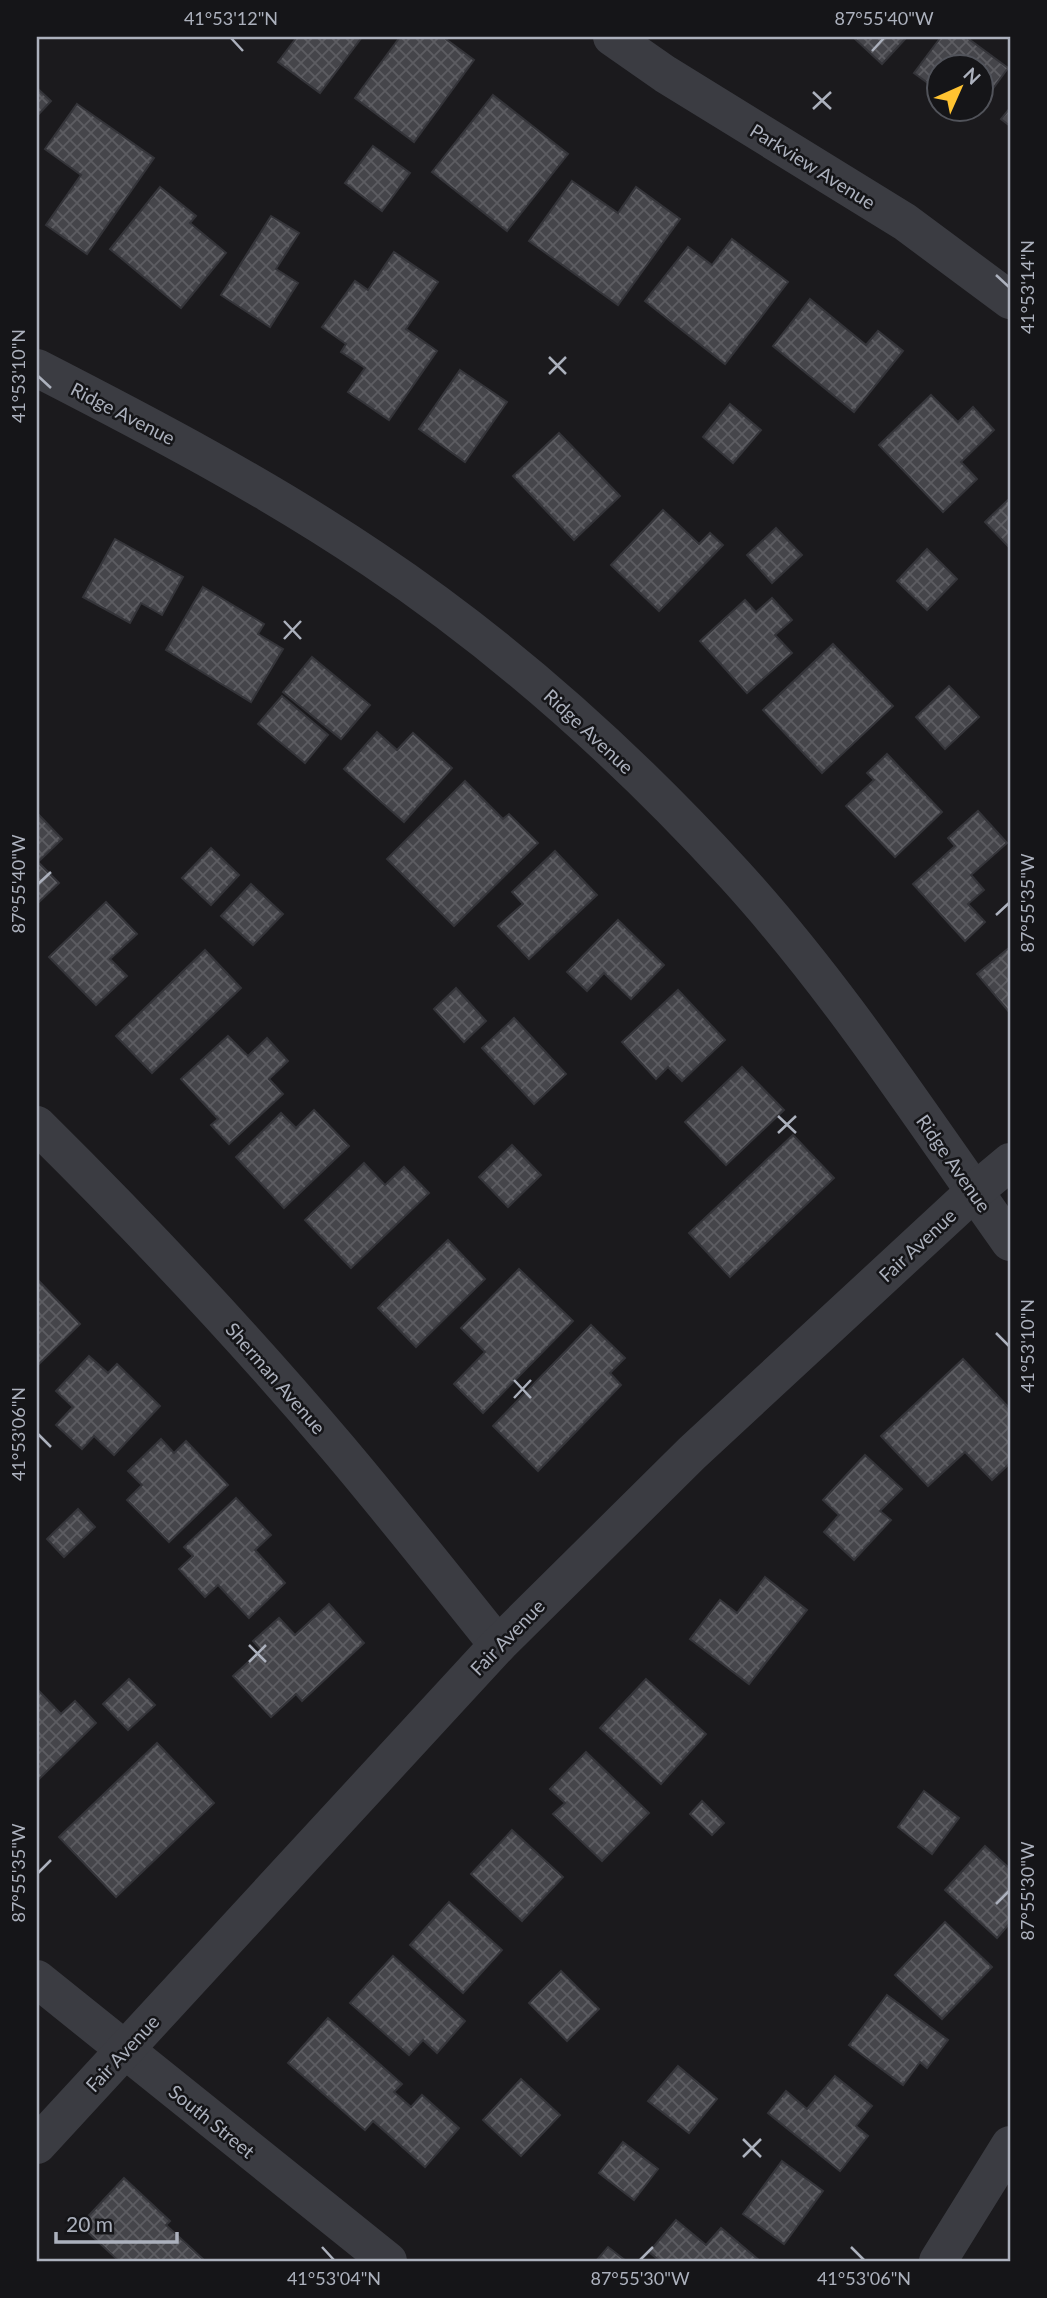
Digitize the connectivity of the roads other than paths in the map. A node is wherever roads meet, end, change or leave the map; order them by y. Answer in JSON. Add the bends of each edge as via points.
{"nodes":[{"id":1,"x":612,"y":37,"type":"edge"},
{"id":2,"x":1010,"y":300,"type":"edge"},
{"id":3,"x":37,"y":368,"type":"edge"},
{"id":4,"x":37,"y":1125,"type":"edge"},
{"id":5,"x":1010,"y":1163,"type":"edge"},
{"id":6,"x":974,"y":1192,"type":"junction"},
{"id":7,"x":1010,"y":1242,"type":"edge"},
{"id":8,"x":498,"y":1645,"type":"junction"},
{"id":9,"x":37,"y":1979,"type":"edge"},
{"id":10,"x":124,"y":2050,"type":"junction"},
{"id":11,"x":37,"y":2145,"type":"edge"},
{"id":12,"x":1010,"y":2145,"type":"edge"},
{"id":13,"x":388,"y":2261,"type":"edge"},
{"id":14,"x":938,"y":2261,"type":"edge"}],
"edges":[{"from":1,"to":2,"type":"street","name":"Parkview Avenue","via":[[905,222]]},
{"from":3,"to":6,"type":"street","name":"Ridge Avenue","via":[[158,430],[351,545],[470,629],[549,693],[659,795],[736,876],[834,995]]},
{"from":4,"to":8,"type":"street","name":"Sherman Avenue","via":[[214,1308],[337,1447]]},
{"from":5,"to":6,"type":"street","name":"Fair Avenue"},
{"from":6,"to":7,"type":"street","name":"Ridge Avenue"},
{"from":6,"to":8,"type":"street","name":"Fair Avenue","via":[[692,1453]]},
{"from":8,"to":10,"type":"street","name":"Fair Avenue"},
{"from":9,"to":10,"type":"street","name":"South Street"},
{"from":10,"to":11,"type":"street","name":"Fair Avenue"},
{"from":10,"to":13,"type":"street","name":"South Street"},
{"from":12,"to":14,"type":"street"}]}
